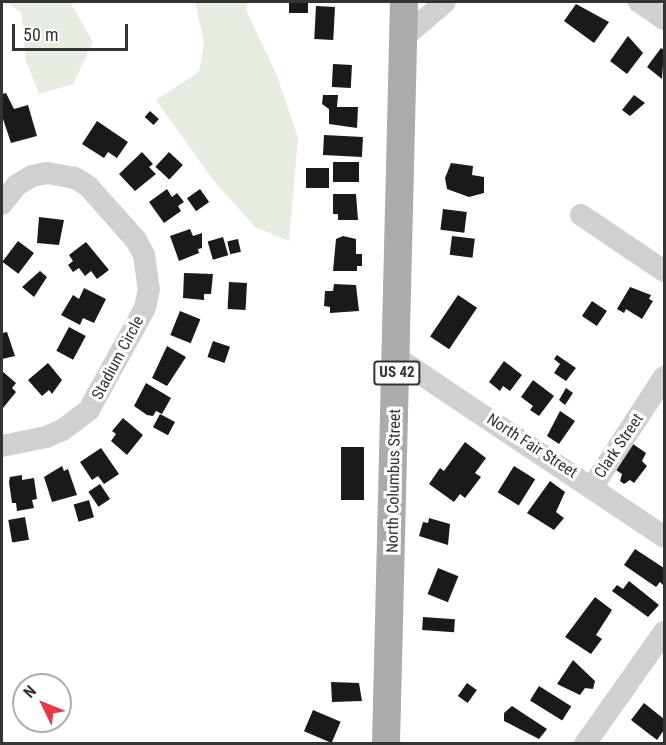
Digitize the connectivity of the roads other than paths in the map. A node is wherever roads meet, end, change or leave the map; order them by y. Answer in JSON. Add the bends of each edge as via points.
{"nodes":[{"id":1,"x":404,"y":2,"type":"edge"},
{"id":2,"x":445,"y":2,"type":"edge"},
{"id":3,"x":639,"y":2,"type":"edge"},
{"id":4,"x":664,"y":19,"type":"edge"},
{"id":5,"x":403,"y":38,"type":"junction"},
{"id":6,"x":2,"y":204,"type":"edge"},
{"id":7,"x":581,"y":215,"type":"dead end"},
{"id":8,"x":664,"y":271,"type":"edge"},
{"id":9,"x":397,"y":358,"type":"junction"},
{"id":10,"x":664,"y":377,"type":"edge"},
{"id":11,"x":2,"y":446,"type":"edge"},
{"id":12,"x":593,"y":486,"type":"junction"},
{"id":13,"x":664,"y":537,"type":"edge"},
{"id":14,"x":664,"y":632,"type":"edge"},
{"id":15,"x":386,"y":744,"type":"edge"},
{"id":16,"x":585,"y":744,"type":"edge"}],
"edges":[{"from":1,"to":5,"type":"main road","name":"North Columbus Street","number":"US 42"},
{"from":2,"to":5,"type":"street"},
{"from":3,"to":4,"type":"street"},
{"from":5,"to":9,"type":"main road","name":"North Columbus Street","number":"US 42"},
{"from":6,"to":11,"type":"street","name":"Stadium Circle","via":[[18,185],[32,177],[47,173],[75,177],[88,186],[136,240],[144,255],[149,290],[145,308],[89,410],[54,434]]},
{"from":7,"to":8,"type":"street"},
{"from":9,"to":12,"type":"street","name":"North Fair Street"},
{"from":9,"to":15,"type":"main road","name":"North Columbus Street","number":"US 42"},
{"from":10,"to":12,"type":"street","name":"Clark Street"},
{"from":12,"to":13,"type":"street","name":"North Fair Street"},
{"from":14,"to":16,"type":"street"}]}
